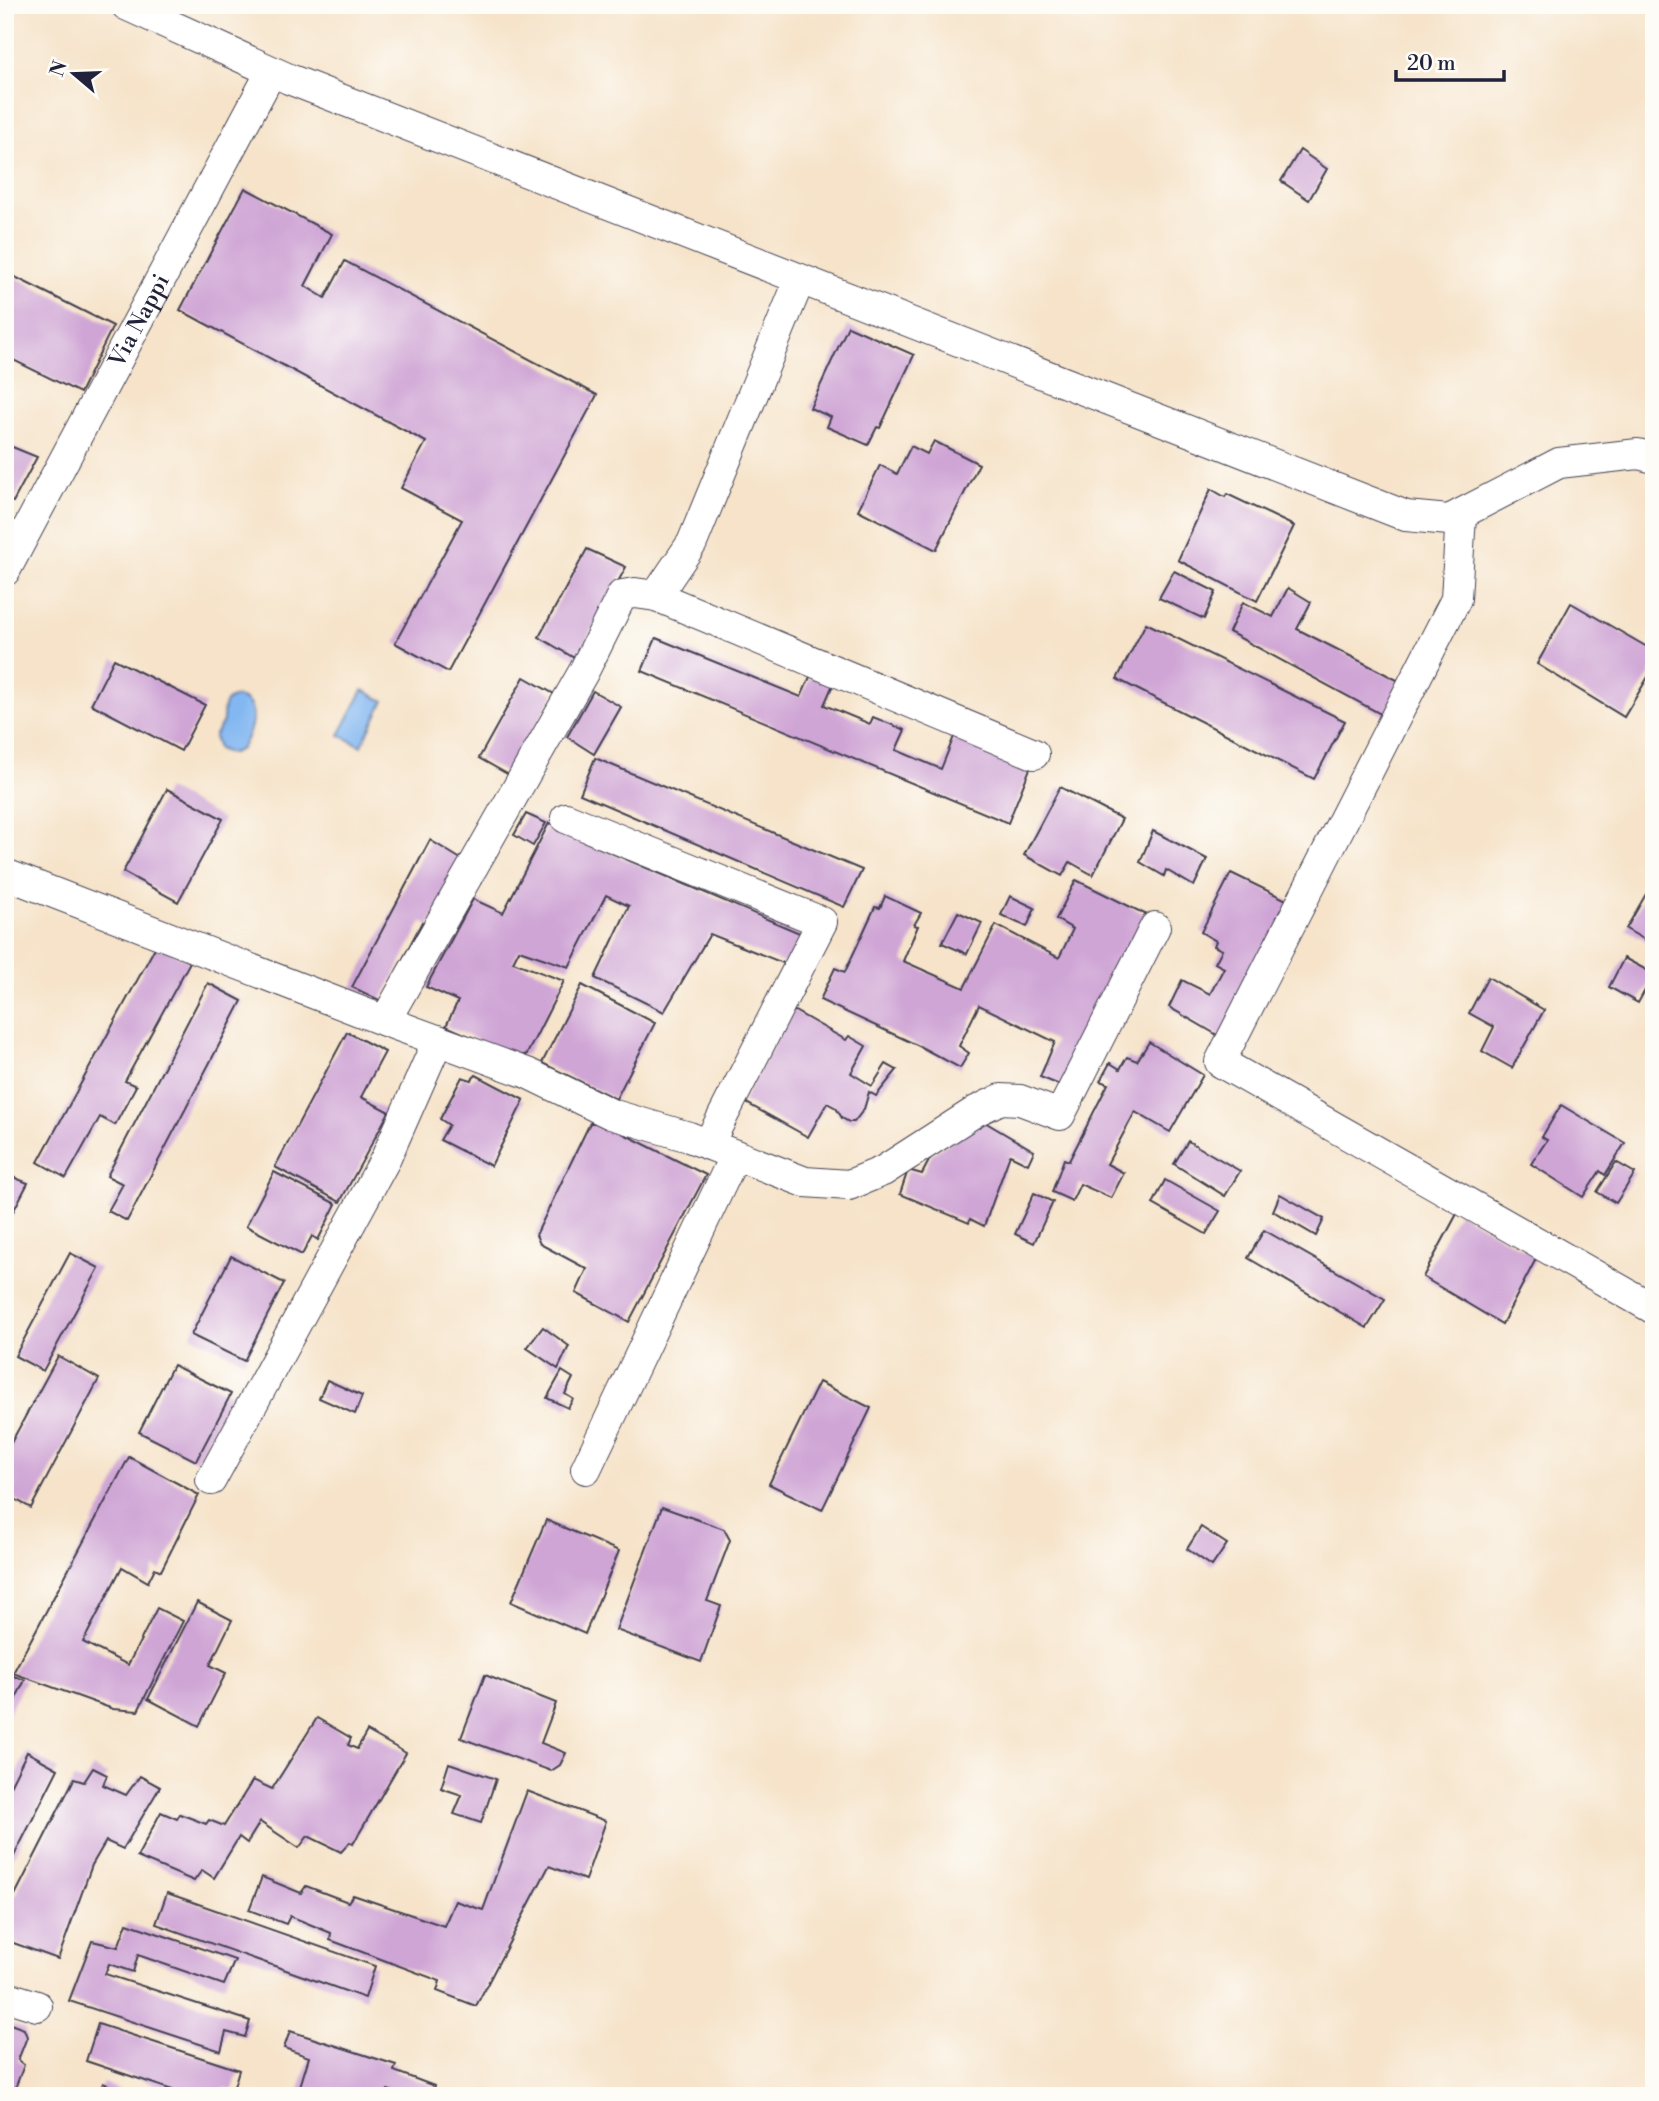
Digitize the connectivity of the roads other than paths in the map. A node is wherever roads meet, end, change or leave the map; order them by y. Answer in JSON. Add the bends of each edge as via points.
{"nodes":[{"id":1,"x":125,"y":5,"type":"edge"},
{"id":2,"x":271,"y":72,"type":"junction"},
{"id":3,"x":800,"y":279,"type":"junction"},
{"id":4,"x":1654,"y":458,"type":"edge"},
{"id":5,"x":1461,"y":514,"type":"junction"},
{"id":6,"x":5,"y":571,"type":"edge"},
{"id":7,"x":656,"y":596,"type":"junction"},
{"id":8,"x":1034,"y":754,"type":"dead end"},
{"id":9,"x":566,"y":818,"type":"dead end"},
{"id":10,"x":5,"y":874,"type":"edge"},
{"id":11,"x":1155,"y":927,"type":"dead end"},
{"id":12,"x":385,"y":1021,"type":"junction"},
{"id":13,"x":438,"y":1040,"type":"junction"},
{"id":14,"x":721,"y":1150,"type":"junction"},
{"id":15,"x":1654,"y":1309,"type":"edge"},
{"id":16,"x":586,"y":1469,"type":"dead end"},
{"id":17,"x":211,"y":1480,"type":"dead end"},
{"id":18,"x":5,"y":1996,"type":"edge"},
{"id":19,"x":37,"y":2006,"type":"dead end"}],
"edges":[{"from":1,"to":2,"type":"street"},
{"from":2,"to":3,"type":"street"},
{"from":2,"to":6,"type":"street","name":"Via Nappi"},
{"from":3,"to":5,"type":"street","via":[[1406,516],[1449,520]]},
{"from":3,"to":7,"type":"street","via":[[692,543]]},
{"from":4,"to":5,"type":"street","via":[[1637,454],[1559,463]]},
{"from":5,"to":15,"type":"street","via":[[1456,599],[1220,1062]]},
{"from":7,"to":8,"type":"street"},
{"from":7,"to":12,"type":"street","via":[[622,595],[584,671]]},
{"from":9,"to":14,"type":"street","via":[[822,922]]},
{"from":10,"to":12,"type":"street"},
{"from":11,"to":14,"type":"street","via":[[1060,1115],[1020,1100],[1002,1099],[883,1171],[849,1185],[805,1182]]},
{"from":12,"to":13,"type":"street"},
{"from":13,"to":14,"type":"street","via":[[527,1073],[611,1114]]},
{"from":13,"to":17,"type":"street","via":[[386,1158]]},
{"from":14,"to":16,"type":"street"},
{"from":18,"to":19,"type":"street"}]}
